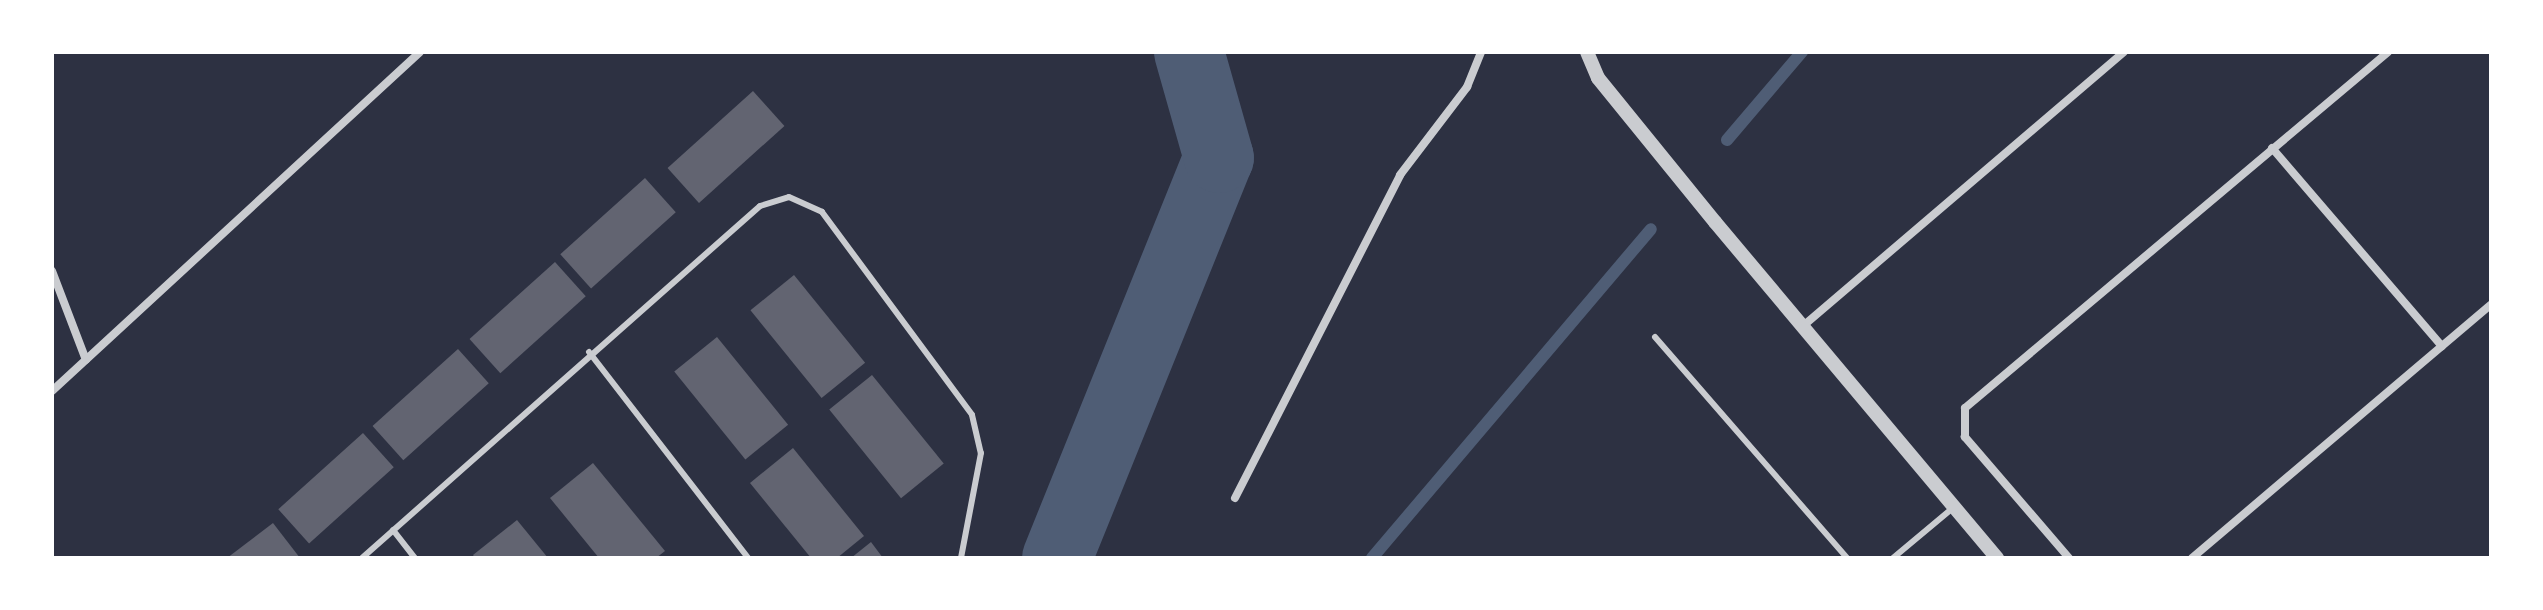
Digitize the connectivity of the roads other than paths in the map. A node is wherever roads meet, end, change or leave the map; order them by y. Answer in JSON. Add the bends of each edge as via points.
{"nodes":[{"id":1,"x":420,"y":52,"type":"edge"},
{"id":2,"x":1481,"y":52,"type":"edge"},
{"id":3,"x":1587,"y":52,"type":"edge"},
{"id":4,"x":2124,"y":52,"type":"edge"},
{"id":5,"x":2388,"y":52,"type":"edge"},
{"id":6,"x":2272,"y":148,"type":"junction"},
{"id":7,"x":52,"y":271,"type":"edge"},
{"id":8,"x":2491,"y":304,"type":"edge"},
{"id":9,"x":1803,"y":326,"type":"junction"},
{"id":10,"x":1655,"y":337,"type":"dead end"},
{"id":11,"x":2442,"y":346,"type":"junction"},
{"id":12,"x":589,"y":352,"type":"junction"},
{"id":13,"x":86,"y":360,"type":"junction"},
{"id":14,"x":52,"y":391,"type":"edge"},
{"id":15,"x":1235,"y":498,"type":"dead end"},
{"id":16,"x":1954,"y":507,"type":"junction"},
{"id":17,"x":393,"y":530,"type":"junction"},
{"id":18,"x":362,"y":558,"type":"edge"},
{"id":19,"x":415,"y":558,"type":"edge"},
{"id":20,"x":748,"y":558,"type":"edge"},
{"id":21,"x":961,"y":558,"type":"edge"},
{"id":22,"x":1847,"y":558,"type":"edge"},
{"id":23,"x":1893,"y":558,"type":"edge"},
{"id":24,"x":1997,"y":558,"type":"edge"},
{"id":25,"x":2069,"y":558,"type":"edge"},
{"id":26,"x":2192,"y":558,"type":"edge"}],
"edges":[{"from":1,"to":13,"type":"street"},
{"from":2,"to":15,"type":"street","via":[[1467,87],[1400,175]]},
{"from":3,"to":9,"type":"street","via":[[1598,78]]},
{"from":4,"to":9,"type":"street"},
{"from":5,"to":6,"type":"street"},
{"from":6,"to":11,"type":"street"},
{"from":6,"to":25,"type":"street","via":[[1965,408],[1965,437]]},
{"from":7,"to":13,"type":"street"},
{"from":8,"to":11,"type":"street"},
{"from":9,"to":16,"type":"street"},
{"from":10,"to":22,"type":"lane"},
{"from":11,"to":26,"type":"street"},
{"from":12,"to":17,"type":"lane"},
{"from":12,"to":20,"type":"lane"},
{"from":12,"to":21,"type":"lane","via":[[760,206],[805,199],[831,225],[980,432]]},
{"from":13,"to":14,"type":"street"},
{"from":16,"to":23,"type":"lane"},
{"from":16,"to":24,"type":"street"},
{"from":17,"to":18,"type":"lane"},
{"from":17,"to":19,"type":"lane"}]}
